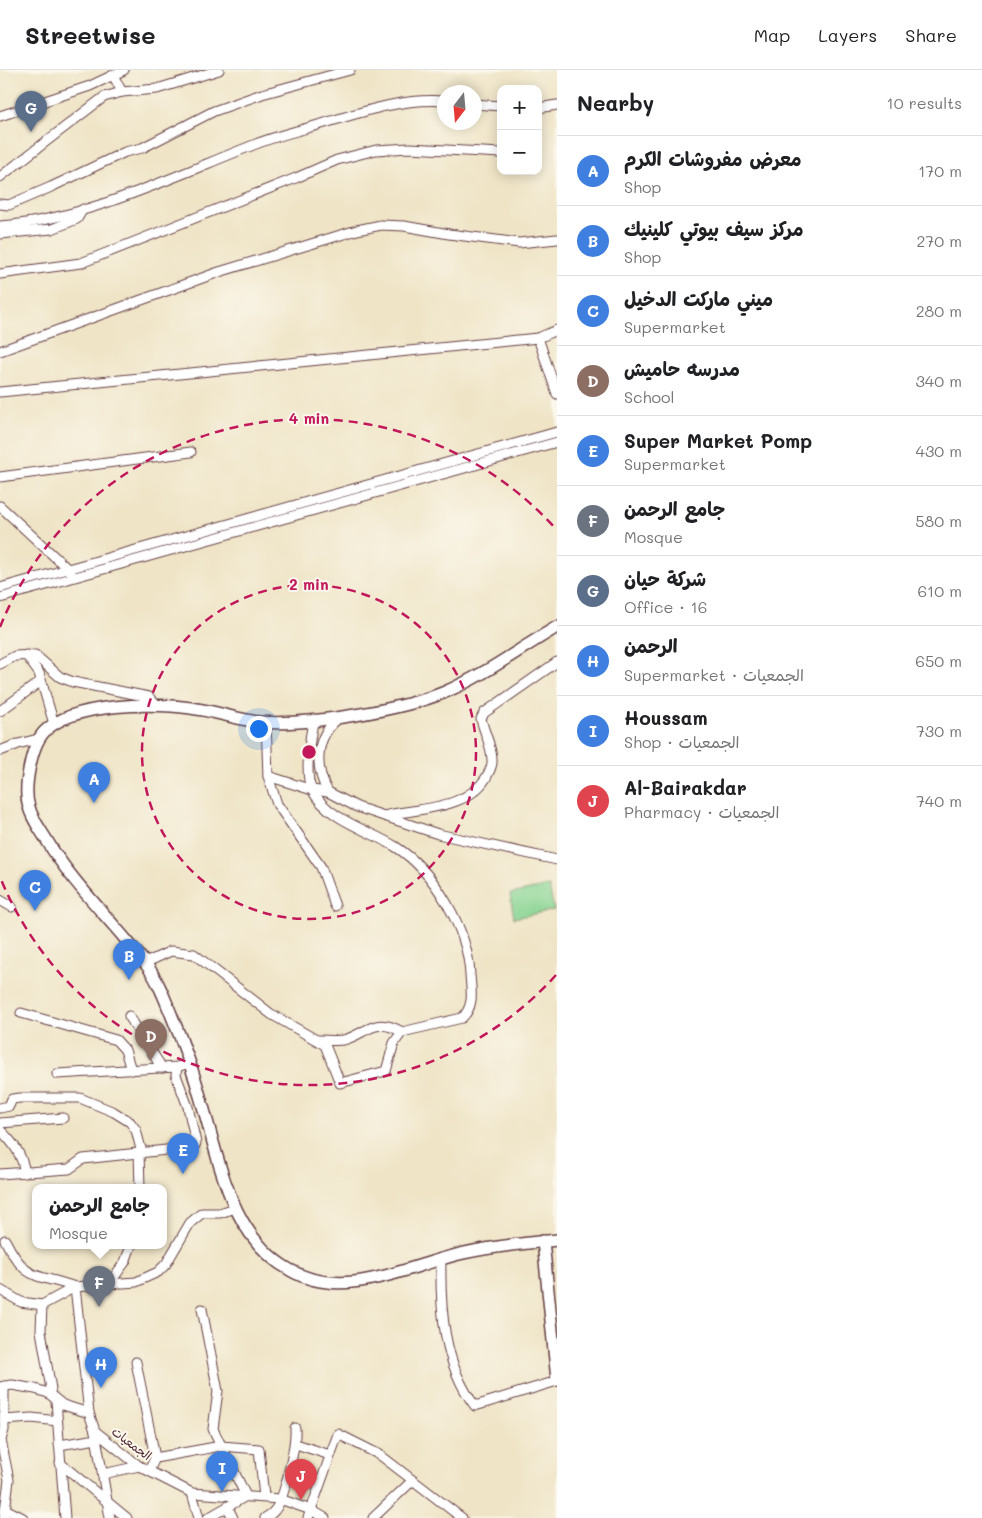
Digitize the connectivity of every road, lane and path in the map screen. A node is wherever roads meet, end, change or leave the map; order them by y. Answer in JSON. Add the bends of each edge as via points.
{"nodes":[{"id":1,"x":124,"y":70,"type":"edge"},
{"id":2,"x":219,"y":70,"type":"edge"},
{"id":3,"x":350,"y":70,"type":"edge"},
{"id":4,"x":113,"y":75,"type":"junction"},
{"id":5,"x":90,"y":86,"type":"junction"},
{"id":6,"x":122,"y":92,"type":"junction"},
{"id":7,"x":98,"y":102,"type":"junction"},
{"id":8,"x":437,"y":102,"type":"edge"},
{"id":9,"x":482,"y":105,"type":"edge"},
{"id":10,"x":557,"y":105,"type":"edge"},
{"id":11,"x":497,"y":106,"type":"edge"},
{"id":12,"x":542,"y":107,"type":"edge"},
{"id":13,"x":0,"y":116,"type":"edge"},
{"id":14,"x":497,"y":153,"type":"edge"},
{"id":15,"x":0,"y":177,"type":"edge"},
{"id":16,"x":0,"y":204,"type":"edge"},
{"id":17,"x":83,"y":209,"type":"junction"},
{"id":18,"x":0,"y":226,"type":"edge"},
{"id":19,"x":0,"y":234,"type":"edge"},
{"id":20,"x":557,"y":239,"type":"edge"},
{"id":21,"x":0,"y":274,"type":"edge"},
{"id":22,"x":557,"y":330,"type":"edge"},
{"id":23,"x":538,"y":338,"type":"junction"},
{"id":24,"x":0,"y":351,"type":"edge"},
{"id":25,"x":0,"y":392,"type":"edge"},
{"id":26,"x":557,"y":394,"type":"edge"},
{"id":27,"x":557,"y":432,"type":"edge"},
{"id":28,"x":557,"y":442,"type":"edge"},
{"id":29,"x":191,"y":452,"type":"dead end"},
{"id":30,"x":0,"y":477,"type":"edge"},
{"id":31,"x":0,"y":506,"type":"edge"},
{"id":32,"x":72,"y":573,"type":"junction"},
{"id":33,"x":0,"y":588,"type":"edge"},
{"id":34,"x":0,"y":598,"type":"edge"},
{"id":35,"x":557,"y":627,"type":"edge"},
{"id":36,"x":26,"y":655,"type":"junction"},
{"id":37,"x":557,"y":662,"type":"edge"},
{"id":38,"x":0,"y":664,"type":"edge"},
{"id":39,"x":41,"y":681,"type":"junction"},
{"id":40,"x":155,"y":704,"type":"junction"},
{"id":41,"x":0,"y":711,"type":"edge"},
{"id":42,"x":343,"y":715,"type":"junction"},
{"id":43,"x":314,"y":719,"type":"junction"},
{"id":44,"x":266,"y":722,"type":"junction"},
{"id":45,"x":54,"y":724,"type":"junction"},
{"id":46,"x":38,"y":739,"type":"junction"},
{"id":47,"x":0,"y":751,"type":"edge"},
{"id":48,"x":268,"y":776,"type":"junction"},
{"id":49,"x":312,"y":790,"type":"junction"},
{"id":50,"x":328,"y":792,"type":"junction"},
{"id":51,"x":383,"y":816,"type":"junction"},
{"id":52,"x":557,"y":860,"type":"edge"},
{"id":53,"x":0,"y":900,"type":"edge"},
{"id":54,"x":335,"y":906,"type":"dead end"},
{"id":55,"x":12,"y":907,"type":"dead end"},
{"id":56,"x":145,"y":963,"type":"junction"},
{"id":57,"x":21,"y":1014,"type":"dead end"},
{"id":58,"x":129,"y":1016,"type":"dead end"},
{"id":59,"x":402,"y":1032,"type":"junction"},
{"id":60,"x":319,"y":1040,"type":"junction"},
{"id":61,"x":189,"y":1063,"type":"junction"},
{"id":62,"x":177,"y":1067,"type":"junction"},
{"id":63,"x":162,"y":1068,"type":"junction"},
{"id":64,"x":131,"y":1070,"type":"junction"},
{"id":65,"x":57,"y":1074,"type":"dead end"},
{"id":66,"x":0,"y":1108,"type":"edge"},
{"id":67,"x":64,"y":1118,"type":"dead end"},
{"id":68,"x":0,"y":1123,"type":"edge"},
{"id":69,"x":0,"y":1130,"type":"edge"},
{"id":70,"x":141,"y":1153,"type":"junction"},
{"id":71,"x":25,"y":1173,"type":"junction"},
{"id":72,"x":0,"y":1174,"type":"edge"},
{"id":73,"x":140,"y":1184,"type":"edge"},
{"id":74,"x":234,"y":1208,"type":"junction"},
{"id":75,"x":5,"y":1240,"type":"dead end"},
{"id":76,"x":557,"y":1240,"type":"edge"},
{"id":77,"x":543,"y":1241,"type":"junction"},
{"id":78,"x":130,"y":1249,"type":"edge"},
{"id":79,"x":441,"y":1258,"type":"junction"},
{"id":80,"x":109,"y":1284,"type":"junction"},
{"id":81,"x":75,"y":1287,"type":"junction"},
{"id":82,"x":0,"y":1290,"type":"edge"},
{"id":83,"x":42,"y":1305,"type":"junction"},
{"id":84,"x":202,"y":1309,"type":"dead end"},
{"id":85,"x":556,"y":1361,"type":"edge"},
{"id":86,"x":136,"y":1362,"type":"dead end"},
{"id":87,"x":557,"y":1381,"type":"edge"},
{"id":88,"x":2,"y":1386,"type":"edge"},
{"id":89,"x":48,"y":1394,"type":"junction"},
{"id":90,"x":56,"y":1401,"type":"junction"},
{"id":91,"x":89,"y":1413,"type":"junction"},
{"id":92,"x":4,"y":1420,"type":"junction"},
{"id":93,"x":57,"y":1421,"type":"junction"},
{"id":94,"x":296,"y":1428,"type":"dead end"},
{"id":95,"x":96,"y":1435,"type":"junction"},
{"id":96,"x":0,"y":1440,"type":"edge"},
{"id":97,"x":296,"y":1444,"type":"junction"},
{"id":98,"x":59,"y":1445,"type":"junction"},
{"id":99,"x":221,"y":1446,"type":"junction"},
{"id":100,"x":330,"y":1455,"type":"junction"},
{"id":101,"x":155,"y":1458,"type":"junction"},
{"id":102,"x":60,"y":1463,"type":"junction"},
{"id":103,"x":140,"y":1466,"type":"junction"},
{"id":104,"x":149,"y":1471,"type":"junction"},
{"id":105,"x":103,"y":1474,"type":"junction"},
{"id":106,"x":412,"y":1480,"type":"junction"},
{"id":107,"x":192,"y":1493,"type":"junction"},
{"id":108,"x":246,"y":1496,"type":"junction"},
{"id":109,"x":264,"y":1497,"type":"junction"},
{"id":110,"x":280,"y":1499,"type":"junction"},
{"id":111,"x":108,"y":1505,"type":"junction"},
{"id":112,"x":228,"y":1508,"type":"junction"},
{"id":113,"x":5,"y":1514,"type":"edge"},
{"id":114,"x":309,"y":1514,"type":"edge"},
{"id":115,"x":23,"y":1518,"type":"edge"},
{"id":116,"x":65,"y":1518,"type":"edge"},
{"id":117,"x":110,"y":1518,"type":"edge"},
{"id":118,"x":127,"y":1518,"type":"edge"},
{"id":119,"x":199,"y":1518,"type":"edge"},
{"id":120,"x":208,"y":1518,"type":"edge"},
{"id":121,"x":233,"y":1518,"type":"edge"},
{"id":122,"x":265,"y":1518,"type":"edge"},
{"id":123,"x":325,"y":1518,"type":"edge"},
{"id":124,"x":373,"y":1518,"type":"edge"},
{"id":125,"x":462,"y":1518,"type":"edge"}],
"edges":[{"from":1,"to":4,"type":"street"},
{"from":2,"to":6,"type":"street","via":[[157,88]]},
{"from":3,"to":16,"type":"street","via":[[214,111],[142,148],[125,152],[52,188]]},
{"from":4,"to":5,"type":"street"},
{"from":4,"to":6,"type":"street"},
{"from":5,"to":7,"type":"street"},
{"from":5,"to":13,"type":"street"},
{"from":6,"to":7,"type":"street"},
{"from":7,"to":15,"type":"street"},
{"from":8,"to":17,"type":"street","via":[[380,106],[258,143],[170,179]]},
{"from":9,"to":11,"type":"street"},
{"from":10,"to":12,"type":"street"},
{"from":14,"to":21,"type":"street","via":[[410,148],[376,150],[337,160],[81,263]]},
{"from":17,"to":18,"type":"street","via":[[34,223]]},
{"from":17,"to":19,"type":"street","via":[[77,219],[52,229]]},
{"from":20,"to":24,"type":"street","via":[[519,243],[404,226],[365,228],[219,272]]},
{"from":22,"to":23,"type":"street"},
{"from":23,"to":25,"type":"street"},
{"from":23,"to":26,"type":"street"},
{"from":27,"to":32,"type":"street"},
{"from":28,"to":32,"type":"street"},
{"from":29,"to":30,"type":"street"},
{"from":31,"to":32,"type":"street"},
{"from":32,"to":33,"type":"street"},
{"from":32,"to":34,"type":"street"},
{"from":35,"to":42,"type":"main road","via":[[446,692],[385,709]]},
{"from":36,"to":38,"type":"street","via":[[15,656]]},
{"from":36,"to":39,"type":"street","via":[[36,667]]},
{"from":36,"to":40,"type":"street","via":[[35,655],[60,677],[73,682],[149,697]]},
{"from":37,"to":51,"type":"street","via":[[484,712],[482,719],[493,757],[480,788],[473,794],[443,804]]},
{"from":39,"to":41,"type":"street"},
{"from":39,"to":45,"type":"street"},
{"from":40,"to":44,"type":"main road"},
{"from":40,"to":45,"type":"main road","via":[[87,710]]},
{"from":42,"to":43,"type":"main road"},
{"from":42,"to":50,"type":"street","via":[[330,725],[319,748],[321,779]]},
{"from":43,"to":44,"type":"main road"},
{"from":43,"to":49,"type":"street","via":[[308,781]]},
{"from":44,"to":48,"type":"street"},
{"from":45,"to":46,"type":"main road"},
{"from":46,"to":47,"type":"street"},
{"from":46,"to":56,"type":"main road","via":[[26,791],[32,816],[63,865]]},
{"from":48,"to":49,"type":"street"},
{"from":48,"to":54,"type":"street","via":[[283,814],[322,867]]},
{"from":49,"to":50,"type":"street"},
{"from":49,"to":59,"type":"street","via":[[326,808],[417,862],[455,918],[465,942],[470,976],[471,1006],[468,1013],[462,1018]]},
{"from":50,"to":51,"type":"street"},
{"from":51,"to":52,"type":"street","via":[[438,834]]},
{"from":53,"to":55,"type":"street"},
{"from":56,"to":60,"type":"street","via":[[171,951],[194,954],[271,1014]]},
{"from":56,"to":61,"type":"main road","via":[[172,1016]]},
{"from":57,"to":64,"type":"street","via":[[116,1040],[125,1050]]},
{"from":58,"to":63,"type":"street"},
{"from":59,"to":60,"type":"street","via":[[379,1025],[340,1040]]},
{"from":59,"to":60,"type":"street","via":[[394,1043],[386,1071],[340,1083],[328,1049]]},
{"from":61,"to":62,"type":"street"},
{"from":61,"to":74,"type":"main road"},
{"from":62,"to":63,"type":"street"},
{"from":62,"to":70,"type":"street","via":[[176,1075],[196,1143],[189,1148]]},
{"from":63,"to":64,"type":"street"},
{"from":64,"to":65,"type":"street"},
{"from":66,"to":70,"type":"street","via":[[9,1106],[12,1099],[80,1098],[130,1122],[138,1134]]},
{"from":67,"to":68,"type":"street"},
{"from":69,"to":71,"type":"street","via":[[16,1147]]},
{"from":70,"to":71,"type":"street","via":[[83,1159],[69,1169]]},
{"from":70,"to":73,"type":"street"},
{"from":71,"to":72,"type":"street"},
{"from":74,"to":79,"type":"main road","via":[[253,1240],[272,1258],[309,1279],[357,1282]]},
{"from":74,"to":80,"type":"street","via":[[202,1213],[190,1223],[158,1272],[136,1282]]},
{"from":75,"to":81,"type":"street","via":[[17,1264],[37,1278]]},
{"from":76,"to":77,"type":"main road"},
{"from":77,"to":79,"type":"main road","via":[[482,1248]]},
{"from":77,"to":85,"type":"main road"},
{"from":78,"to":80,"type":"street"},
{"from":79,"to":87,"type":"street","via":[[442,1324],[455,1367],[475,1406]]},
{"from":80,"to":81,"type":"street"},
{"from":81,"to":83,"type":"street"},
{"from":81,"to":91,"type":"street"},
{"from":82,"to":83,"type":"street","via":[[21,1302]]},
{"from":83,"to":89,"type":"street","via":[[41,1331],[50,1378]]},
{"from":84,"to":99,"type":"street","via":[[218,1391],[213,1430]]},
{"from":85,"to":87,"type":"main road"},
{"from":86,"to":101,"type":"street"},
{"from":88,"to":89,"type":"street","via":[[19,1386]]},
{"from":88,"to":92,"type":"street"},
{"from":89,"to":90,"type":"street"},
{"from":90,"to":91,"type":"street"},
{"from":90,"to":93,"type":"street"},
{"from":91,"to":95,"type":"street"},
{"from":92,"to":93,"type":"street","via":[[32,1418]]},
{"from":92,"to":96,"type":"street"},
{"from":93,"to":98,"type":"street"},
{"from":94,"to":97,"type":"street"},
{"from":95,"to":98,"type":"street"},
{"from":95,"to":103,"type":"street","name":"الجمعيات"},
{"from":95,"to":105,"type":"street","name":"الجمعيات"},
{"from":96,"to":113,"type":"street","via":[[9,1480]]},
{"from":97,"to":100,"type":"street"},
{"from":97,"to":110,"type":"street"},
{"from":98,"to":102,"type":"street"},
{"from":99,"to":101,"type":"street"},
{"from":99,"to":108,"type":"street"},
{"from":99,"to":109,"type":"street","via":[[260,1449]]},
{"from":100,"to":106,"type":"street","via":[[338,1434],[380,1455]]},
{"from":100,"to":114,"type":"street"},
{"from":101,"to":104,"type":"street"},
{"from":102,"to":111,"type":"street"},
{"from":102,"to":116,"type":"street"},
{"from":103,"to":104,"type":"street","name":"الجمعيات"},
{"from":103,"to":105,"type":"street"},
{"from":104,"to":107,"type":"street","name":"الجمعيات"},
{"from":105,"to":111,"type":"street","name":"الجمعيات"},
{"from":106,"to":124,"type":"street"},
{"from":106,"to":125,"type":"street"},
{"from":107,"to":108,"type":"street"},
{"from":107,"to":119,"type":"street"},
{"from":108,"to":109,"type":"street"},
{"from":108,"to":112,"type":"street"},
{"from":109,"to":110,"type":"street"},
{"from":110,"to":114,"type":"street"},
{"from":110,"to":122,"type":"street","via":[[276,1510]]},
{"from":111,"to":117,"type":"street","name":"الجمعيات"},
{"from":111,"to":118,"type":"street"},
{"from":112,"to":120,"type":"street"},
{"from":112,"to":121,"type":"street"},
{"from":113,"to":115,"type":"street"},
{"from":114,"to":123,"type":"street"}]}
